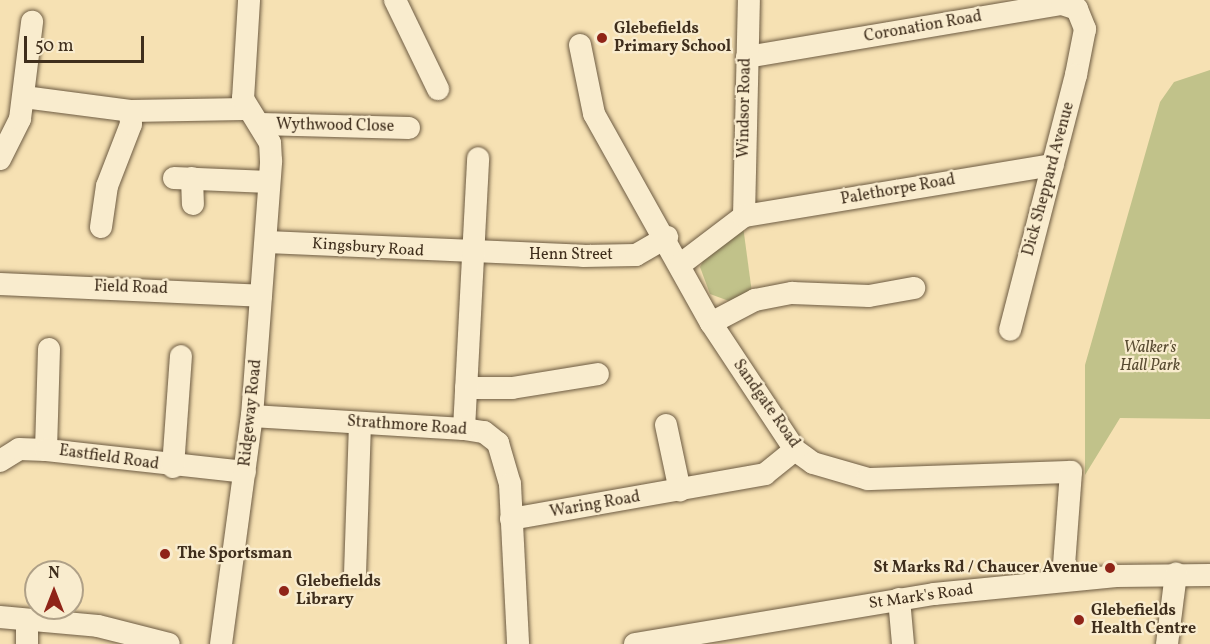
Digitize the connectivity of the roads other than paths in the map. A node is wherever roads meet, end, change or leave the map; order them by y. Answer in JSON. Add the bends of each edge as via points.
{"nodes":[{"id":1,"x":249,"y":0,"type":"edge"},
{"id":2,"x":395,"y":0,"type":"edge"},
{"id":3,"x":749,"y":0,"type":"edge"},
{"id":4,"x":32,"y":22,"type":"dead end"},
{"id":5,"x":1085,"y":29,"type":"joint"},
{"id":6,"x":580,"y":45,"type":"dead end"},
{"id":7,"x":747,"y":57,"type":"junction"},
{"id":8,"x":438,"y":89,"type":"dead end"},
{"id":9,"x":24,"y":97,"type":"junction"},
{"id":10,"x":130,"y":111,"type":"junction"},
{"id":11,"x":253,"y":116,"type":"junction"},
{"id":12,"x":409,"y":128,"type":"dead end"},
{"id":13,"x":478,"y":158,"type":"dead end"},
{"id":14,"x":0,"y":159,"type":"edge"},
{"id":15,"x":1053,"y":165,"type":"junction"},
{"id":16,"x":269,"y":182,"type":"junction"},
{"id":17,"x":193,"y":204,"type":"dead end"},
{"id":18,"x":744,"y":216,"type":"junction"},
{"id":19,"x":101,"y":227,"type":"dead end"},
{"id":20,"x":667,"y":237,"type":"junction"},
{"id":21,"x":267,"y":242,"type":"junction"},
{"id":22,"x":470,"y":255,"type":"junction"},
{"id":23,"x":681,"y":264,"type":"junction"},
{"id":24,"x":0,"y":284,"type":"edge"},
{"id":25,"x":914,"y":288,"type":"dead end"},
{"id":26,"x":261,"y":297,"type":"junction"},
{"id":27,"x":711,"y":323,"type":"junction"},
{"id":28,"x":1010,"y":330,"type":"dead end"},
{"id":29,"x":49,"y":349,"type":"dead end"},
{"id":30,"x":181,"y":356,"type":"dead end"},
{"id":31,"x":598,"y":374,"type":"dead end"},
{"id":32,"x":466,"y":388,"type":"junction"},
{"id":33,"x":252,"y":416,"type":"junction"},
{"id":34,"x":360,"y":423,"type":"junction"},
{"id":35,"x":666,"y":425,"type":"dead end"},
{"id":36,"x":464,"y":429,"type":"junction"},
{"id":37,"x":46,"y":450,"type":"junction"},
{"id":38,"x":795,"y":450,"type":"junction"},
{"id":39,"x":0,"y":461,"type":"edge"},
{"id":40,"x":173,"y":467,"type":"junction"},
{"id":41,"x":245,"y":472,"type":"junction"},
{"id":42,"x":680,"y":491,"type":"junction"},
{"id":43,"x":511,"y":519,"type":"junction"},
{"id":44,"x":355,"y":574,"type":"dead end"},
{"id":45,"x":1176,"y":574,"type":"junction"},
{"id":46,"x":1210,"y":575,"type":"edge"},
{"id":47,"x":1063,"y":579,"type":"junction"},
{"id":48,"x":899,"y":599,"type":"junction"},
{"id":49,"x":0,"y":617,"type":"edge"},
{"id":50,"x":24,"y":620,"type":"edge"},
{"id":51,"x":27,"y":620,"type":"joint"},
{"id":52,"x":27,"y":644,"type":"edge"},
{"id":53,"x":169,"y":644,"type":"edge"},
{"id":54,"x":221,"y":644,"type":"edge"},
{"id":55,"x":518,"y":644,"type":"edge"},
{"id":56,"x":634,"y":644,"type":"edge"},
{"id":57,"x":903,"y":644,"type":"edge"},
{"id":58,"x":1167,"y":644,"type":"edge"}],
"edges":[{"from":1,"to":11,"type":"street","name":"Ridgeway Road"},
{"from":2,"to":8,"type":"street"},
{"from":3,"to":7,"type":"street","name":"Windsor Road"},
{"from":4,"to":9,"type":"street"},
{"from":5,"to":7,"type":"street","name":"Coronation Road","via":[[1077,9],[1062,4]]},
{"from":5,"to":15,"type":"street","name":"Dick Sheppard Avenue"},
{"from":6,"to":20,"type":"street","name":"Sandgate Road","via":[[594,114]]},
{"from":7,"to":18,"type":"street","name":"Windsor Road"},
{"from":9,"to":10,"type":"street","name":"Wythwood Close"},
{"from":9,"to":14,"type":"street"},
{"from":10,"to":11,"type":"street","name":"Wythwood Close"},
{"from":10,"to":19,"type":"street","via":[[131,124],[107,186]]},
{"from":11,"to":12,"type":"street","name":"Wythwood Close"},
{"from":11,"to":16,"type":"street","name":"Ridgeway Road","via":[[270,143]]},
{"from":13,"to":22,"type":"street"},
{"from":15,"to":18,"type":"street","name":"Palethorpe Road"},
{"from":15,"to":28,"type":"street","name":"Dick Sheppard Avenue"},
{"from":16,"to":17,"type":"street","via":[[183,178]]},
{"from":16,"to":21,"type":"street","name":"Ridgeway Road"},
{"from":18,"to":23,"type":"street"},
{"from":20,"to":22,"type":"street","name":"Henn Street","via":[[636,255]]},
{"from":20,"to":23,"type":"street","name":"Sandgate Road"},
{"from":21,"to":22,"type":"street","name":"Kingsbury Road"},
{"from":21,"to":26,"type":"street","name":"Ridgeway Road"},
{"from":22,"to":32,"type":"street"},
{"from":23,"to":27,"type":"street","name":"Sandgate Road"},
{"from":24,"to":26,"type":"street","name":"Field Road"},
{"from":25,"to":27,"type":"street","via":[[869,296],[792,293],[754,300]]},
{"from":26,"to":33,"type":"street","name":"Ridgeway Road"},
{"from":27,"to":38,"type":"street","name":"Sandgate Road"},
{"from":29,"to":37,"type":"street","name":"Eastfield Road"},
{"from":30,"to":40,"type":"street","name":"Eastfield Road"},
{"from":31,"to":32,"type":"street","via":[[512,388]]},
{"from":32,"to":36,"type":"street"},
{"from":33,"to":34,"type":"street","name":"Strathmore Road"},
{"from":33,"to":41,"type":"street","name":"Ridgeway Road"},
{"from":34,"to":36,"type":"street","name":"Strathmore Road"},
{"from":34,"to":44,"type":"street"},
{"from":35,"to":42,"type":"street"},
{"from":36,"to":43,"type":"street","name":"Strathmore Road","via":[[484,432],[507,460]]},
{"from":37,"to":39,"type":"street","name":"Eastfield Road","via":[[19,449]]},
{"from":37,"to":40,"type":"street","name":"Eastfield Road"},
{"from":38,"to":42,"type":"street","name":"Waring Road","via":[[765,474]]},
{"from":38,"to":47,"type":"street","name":"Sandgate Road","via":[[813,463],[868,479],[1071,472]]},
{"from":40,"to":41,"type":"street","name":"Eastfield Road"},
{"from":41,"to":54,"type":"street","name":"Ridgeway Road"},
{"from":42,"to":43,"type":"street","name":"Waring Road"},
{"from":43,"to":55,"type":"street","name":"Strathmore Road"},
{"from":45,"to":46,"type":"street","name":"St Mark's Road"},
{"from":45,"to":47,"type":"street","name":"St Mark's Road"},
{"from":45,"to":58,"type":"street"},
{"from":47,"to":48,"type":"street","name":"St Mark's Road"},
{"from":48,"to":56,"type":"street","name":"St Mark's Road"},
{"from":48,"to":57,"type":"street"},
{"from":49,"to":50,"type":"street"},
{"from":51,"to":52,"type":"street"},
{"from":51,"to":53,"type":"street","via":[[98,626]]}]}
